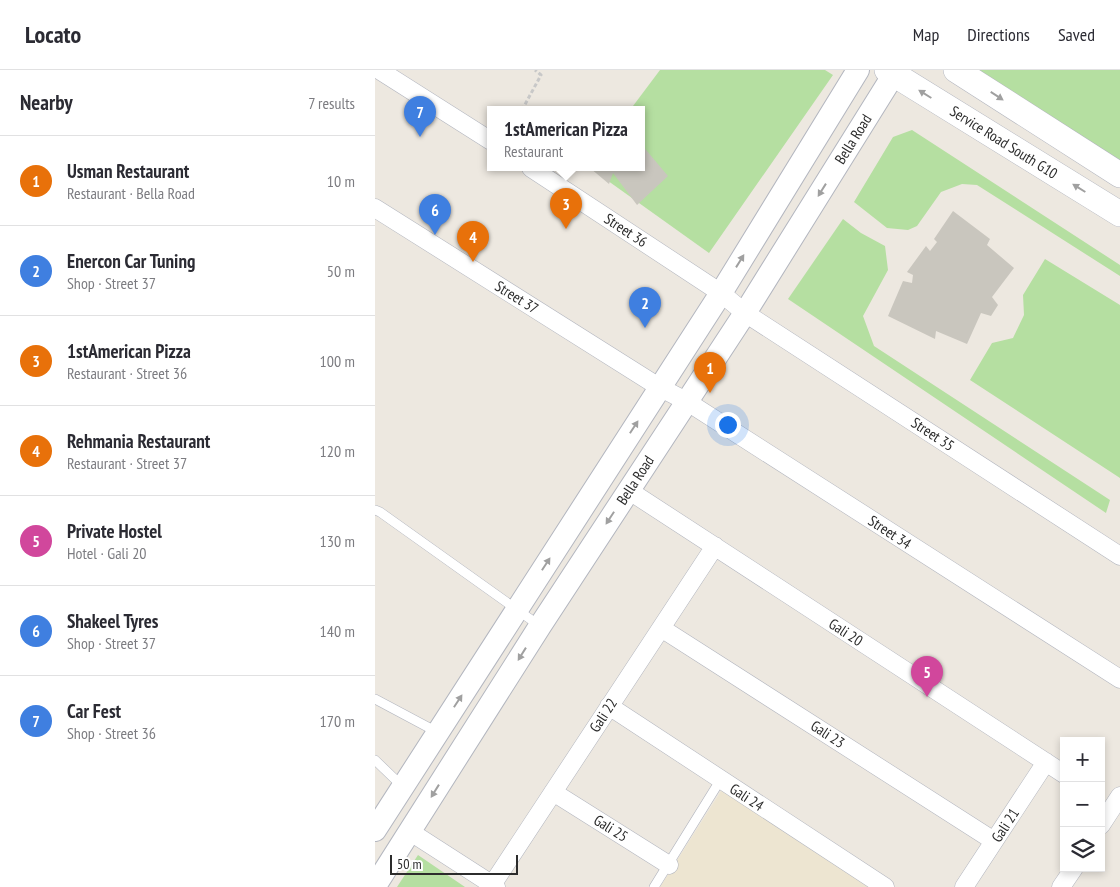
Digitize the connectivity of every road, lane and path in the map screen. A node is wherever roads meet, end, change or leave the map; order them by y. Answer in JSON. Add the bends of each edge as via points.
{"nodes":[{"id":1,"x":379,"y":70,"type":"edge"},
{"id":2,"x":535,"y":70,"type":"edge"},
{"id":3,"x":858,"y":70,"type":"edge"},
{"id":4,"x":955,"y":70,"type":"edge"},
{"id":5,"x":890,"y":72,"type":"edge"},
{"id":6,"x":524,"y":106,"type":"edge"},
{"id":7,"x":487,"y":138,"type":"edge"},
{"id":8,"x":536,"y":171,"type":"edge"},
{"id":9,"x":1120,"y":175,"type":"edge"},
{"id":10,"x":375,"y":208,"type":"edge"},
{"id":11,"x":1120,"y":214,"type":"edge"},
{"id":12,"x":721,"y":293,"type":"junction"},
{"id":13,"x":745,"y":313,"type":"junction"},
{"id":14,"x":659,"y":387,"type":"junction"},
{"id":15,"x":686,"y":401,"type":"junction"},
{"id":16,"x":628,"y":490,"type":"junction"},
{"id":17,"x":375,"y":510,"type":"edge"},
{"id":18,"x":715,"y":546,"type":"junction"},
{"id":19,"x":1120,"y":556,"type":"edge"},
{"id":20,"x":516,"y":610,"type":"junction"},
{"id":21,"x":540,"y":626,"type":"junction"},
{"id":22,"x":661,"y":628,"type":"junction"},
{"id":23,"x":1120,"y":679,"type":"edge"},
{"id":24,"x":375,"y":699,"type":"edge"},
{"id":25,"x":609,"y":706,"type":"junction"},
{"id":26,"x":434,"y":738,"type":"junction"},
{"id":27,"x":455,"y":759,"type":"junction"},
{"id":28,"x":375,"y":760,"type":"edge"},
{"id":29,"x":1047,"y":762,"type":"junction"},
{"id":30,"x":1060,"y":771,"type":"edge"},
{"id":31,"x":721,"y":779,"type":"junction"},
{"id":32,"x":403,"y":787,"type":"junction"},
{"id":33,"x":553,"y":792,"type":"junction"},
{"id":34,"x":1114,"y":802,"type":"edge"},
{"id":35,"x":1105,"y":818,"type":"edge"},
{"id":36,"x":375,"y":830,"type":"edge"},
{"id":37,"x":409,"y":831,"type":"junction"},
{"id":38,"x":995,"y":841,"type":"junction"},
{"id":39,"x":669,"y":864,"type":"junction"},
{"id":40,"x":375,"y":886,"type":"edge"},
{"id":41,"x":494,"y":886,"type":"edge"},
{"id":42,"x":654,"y":887,"type":"edge"},
{"id":43,"x":885,"y":887,"type":"edge"},
{"id":44,"x":965,"y":887,"type":"edge"}],
"edges":[{"from":1,"to":7,"type":"street"},
{"from":2,"to":6,"type":"path","via":[[541,75]]},
{"from":12,"to":3,"type":"street","name":"Bella Road","one_way":true},
{"from":4,"to":9,"type":"main road","one_way":true},
{"from":11,"to":5,"type":"main road","name":"Service Road South G10","one_way":true},
{"from":5,"to":13,"type":"street","name":"Bella Road","one_way":true},
{"from":8,"to":12,"type":"street","name":"Street 36"},
{"from":10,"to":14,"type":"street","name":"Street 37"},
{"from":12,"to":13,"type":"street","name":"Street 36"},
{"from":12,"to":14,"type":"street","name":"Bella Road"},
{"from":13,"to":15,"type":"street","name":"Bella Road"},
{"from":13,"to":19,"type":"street","name":"Street 35"},
{"from":14,"to":15,"type":"street","name":"Street 34"},
{"from":20,"to":14,"type":"street","name":"Bella Road","one_way":true},
{"from":15,"to":16,"type":"street","name":"Bella Road"},
{"from":15,"to":23,"type":"street","name":"Street 34"},
{"from":16,"to":18,"type":"street","name":"Gali 20"},
{"from":16,"to":21,"type":"street","name":"Bella Road","one_way":true},
{"from":17,"to":20,"type":"lane"},
{"from":18,"to":22,"type":"street","name":"Gali 22"},
{"from":18,"to":29,"type":"street","name":"Gali 20"},
{"from":20,"to":21,"type":"lane"},
{"from":26,"to":20,"type":"street","name":"Bella Road","one_way":true},
{"from":21,"to":27,"type":"street","name":"Bella Road","one_way":true},
{"from":22,"to":25,"type":"street","name":"Gali 22"},
{"from":22,"to":38,"type":"street","name":"Gali 23"},
{"from":24,"to":26,"type":"lane"},
{"from":25,"to":31,"type":"street","name":"Gali 24"},
{"from":25,"to":33,"type":"street","name":"Gali 22"},
{"from":26,"to":27,"type":"street"},
{"from":26,"to":32,"type":"street","name":"Bella Road"},
{"from":27,"to":37,"type":"street","name":"Bella Road","one_way":true},
{"from":28,"to":32,"type":"lane"},
{"from":29,"to":30,"type":"street","name":"Gali 20"},
{"from":29,"to":38,"type":"street","name":"Gali 21"},
{"from":31,"to":39,"type":"lane"},
{"from":31,"to":43,"type":"street","name":"Gali 24"},
{"from":32,"to":36,"type":"street","name":"Bella Road"},
{"from":33,"to":39,"type":"street","name":"Gali 25"},
{"from":33,"to":41,"type":"street","name":"Gali 22"},
{"from":34,"to":35,"type":"street"},
{"from":37,"to":40,"type":"street","name":"Bella Road"},
{"from":37,"to":41,"type":"street"},
{"from":38,"to":44,"type":"street","name":"Gali 21"},
{"from":39,"to":42,"type":"lane"}]}
